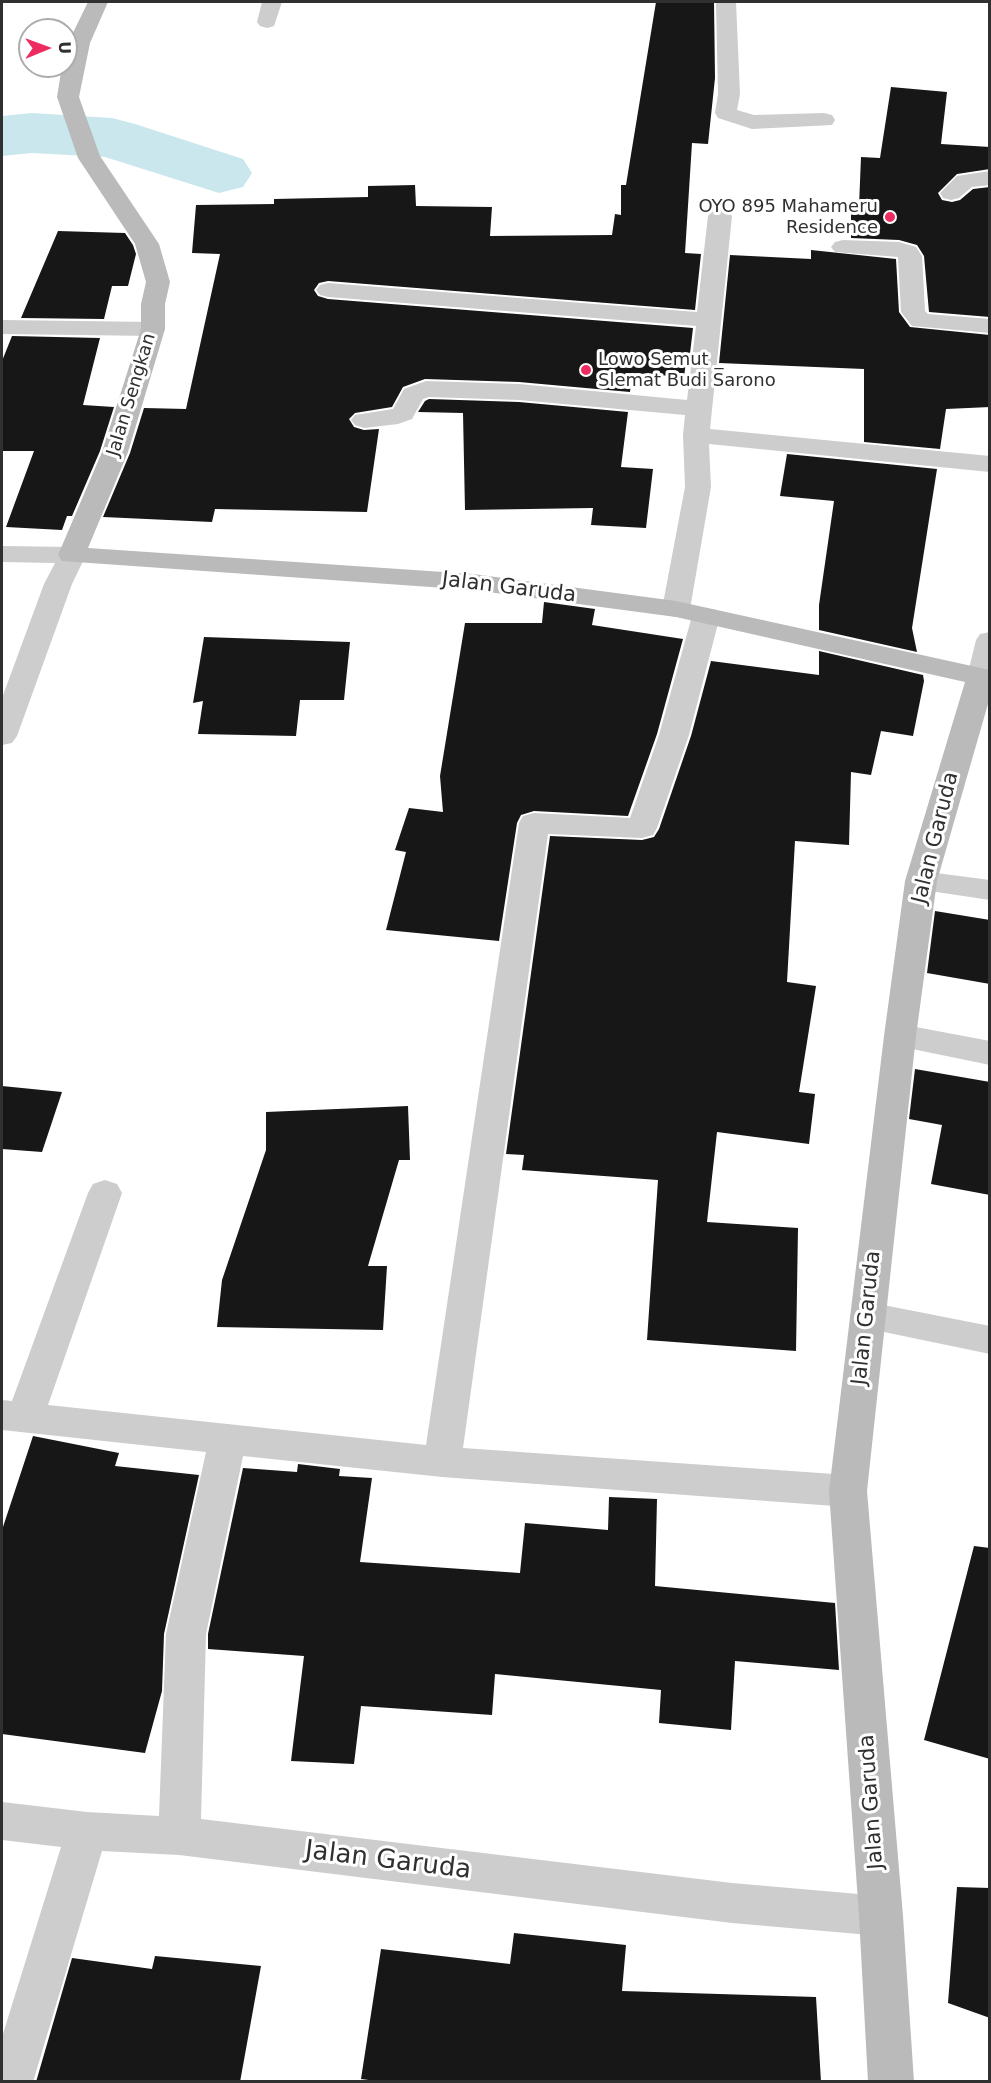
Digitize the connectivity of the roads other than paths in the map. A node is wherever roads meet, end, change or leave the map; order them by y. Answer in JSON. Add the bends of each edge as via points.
{"nodes":[{"id":1,"x":98,"y":2,"type":"edge"},
{"id":2,"x":272,"y":2,"type":"edge"},
{"id":3,"x":726,"y":2,"type":"edge"},
{"id":4,"x":267,"y":22,"type":"dead end"},
{"id":5,"x":824,"y":120,"type":"dead end"},
{"id":6,"x":990,"y":178,"type":"edge"},
{"id":7,"x":951,"y":193,"type":"dead end"},
{"id":8,"x":720,"y":216,"type":"dead end"},
{"id":9,"x":843,"y":247,"type":"dead end"},
{"id":10,"x":328,"y":290,"type":"dead end"},
{"id":11,"x":708,"y":320,"type":"junction"},
{"id":12,"x":990,"y":326,"type":"edge"},
{"id":13,"x":2,"y":327,"type":"edge"},
{"id":14,"x":153,"y":329,"type":"junction"},
{"id":15,"x":699,"y":409,"type":"junction"},
{"id":16,"x":364,"y":420,"type":"dead end"},
{"id":17,"x":696,"y":435,"type":"junction"},
{"id":18,"x":990,"y":464,"type":"edge"},
{"id":19,"x":2,"y":554,"type":"edge"},
{"id":20,"x":72,"y":555,"type":"junction"},
{"id":21,"x":676,"y":609,"type":"junction"},
{"id":22,"x":706,"y":616,"type":"junction"},
{"id":23,"x":990,"y":640,"type":"edge"},
{"id":24,"x":985,"y":677,"type":"edge"},
{"id":25,"x":2,"y":736,"type":"edge"},
{"id":26,"x":921,"y":881,"type":"junction"},
{"id":27,"x":990,"y":890,"type":"edge"},
{"id":28,"x":900,"y":1036,"type":"junction"},
{"id":29,"x":990,"y":1053,"type":"edge"},
{"id":30,"x":105,"y":1192,"type":"dead end"},
{"id":31,"x":868,"y":1316,"type":"junction"},
{"id":32,"x":990,"y":1340,"type":"edge"},
{"id":33,"x":13,"y":1416,"type":"edge"},
{"id":34,"x":227,"y":1440,"type":"junction"},
{"id":35,"x":442,"y":1462,"type":"junction"},
{"id":36,"x":848,"y":1491,"type":"junction"},
{"id":37,"x":2,"y":1821,"type":"edge"},
{"id":38,"x":87,"y":1831,"type":"junction"},
{"id":39,"x":179,"y":1836,"type":"junction"},
{"id":40,"x":881,"y":1916,"type":"junction"},
{"id":41,"x":10,"y":2082,"type":"edge"},
{"id":42,"x":891,"y":2082,"type":"edge"}],
"edges":[{"from":1,"to":14,"type":"main road","name":"Jalan Sengkan","via":[[79,43],[68,97],[89,158],[147,244],[158,282]]},
{"from":2,"to":4,"type":"street"},
{"from":3,"to":5,"type":"street","via":[[726,113],[752,122]]},
{"from":6,"to":7,"type":"street","via":[[965,181]]},
{"from":8,"to":11,"type":"street"},
{"from":9,"to":12,"type":"street","via":[[908,252],[913,312],[921,321]]},
{"from":10,"to":11,"type":"street"},
{"from":11,"to":15,"type":"street"},
{"from":13,"to":14,"type":"street"},
{"from":14,"to":20,"type":"main road","name":"Jalan Sengkan","via":[[115,452]]},
{"from":15,"to":16,"type":"street","via":[[519,392],[426,388],[412,394],[403,414]]},
{"from":15,"to":17,"type":"street"},
{"from":17,"to":18,"type":"street"},
{"from":17,"to":21,"type":"street","via":[[698,487]]},
{"from":19,"to":20,"type":"street"},
{"from":20,"to":21,"type":"main road","name":"Jalan Garuda","via":[[438,579]]},
{"from":20,"to":25,"type":"street"},
{"from":21,"to":22,"type":"main road","name":"Jalan Garuda"},
{"from":22,"to":24,"type":"main road","name":"Jalan Garuda"},
{"from":22,"to":35,"type":"street","via":[[674,735],[642,828],[534,823]]},
{"from":23,"to":24,"type":"street"},
{"from":24,"to":26,"type":"main road","name":"Jalan Garuda"},
{"from":26,"to":27,"type":"street"},
{"from":26,"to":28,"type":"main road","name":"Jalan Garuda"},
{"from":28,"to":29,"type":"street"},
{"from":28,"to":31,"type":"main road","name":"Jalan Garuda"},
{"from":30,"to":33,"type":"street"},
{"from":31,"to":32,"type":"street"},
{"from":31,"to":36,"type":"main road","name":"Jalan Garuda"},
{"from":33,"to":34,"type":"street"},
{"from":34,"to":35,"type":"street"},
{"from":34,"to":39,"type":"street","via":[[186,1634]]},
{"from":35,"to":36,"type":"street"},
{"from":36,"to":40,"type":"main road","name":"Jalan Garuda"},
{"from":37,"to":38,"type":"street","name":"Jalan Garuda"},
{"from":38,"to":39,"type":"street","name":"Jalan Garuda"},
{"from":38,"to":41,"type":"street"},
{"from":39,"to":40,"type":"street","name":"Jalan Garuda","via":[[732,1903]]},
{"from":40,"to":42,"type":"main road","name":"Jalan Garuda"}]}
